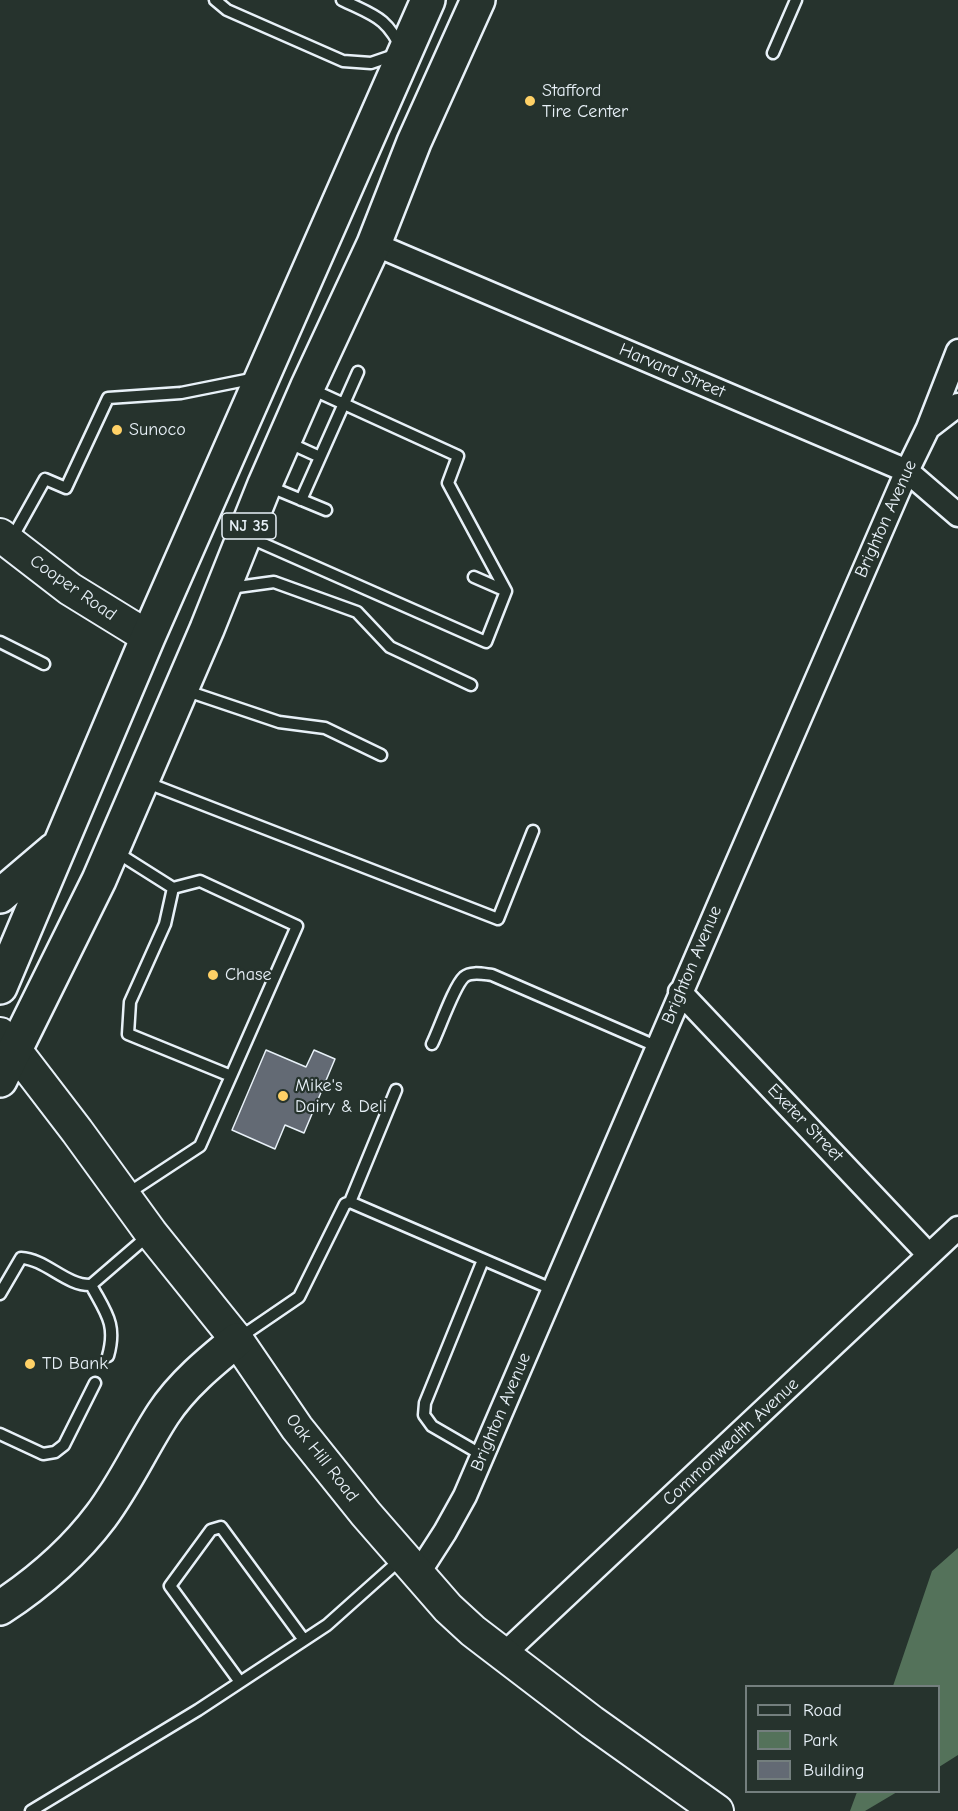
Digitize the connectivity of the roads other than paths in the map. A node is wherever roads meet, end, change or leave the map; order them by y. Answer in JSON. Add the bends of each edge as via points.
{"nodes":[{"id":1,"x":215,"y":0,"type":"edge"},
{"id":2,"x":342,"y":0,"type":"edge"},
{"id":3,"x":428,"y":0,"type":"edge"},
{"id":4,"x":478,"y":0,"type":"edge"},
{"id":5,"x":796,"y":0,"type":"edge"},
{"id":6,"x":403,"y":52,"type":"junction"},
{"id":7,"x":773,"y":53,"type":"dead end"},
{"id":8,"x":374,"y":244,"type":"junction"},
{"id":9,"x":958,"y":351,"type":"edge"},
{"id":10,"x":358,"y":372,"type":"dead end"},
{"id":11,"x":262,"y":376,"type":"junction"},
{"id":12,"x":307,"y":387,"type":"junction"},
{"id":13,"x":343,"y":402,"type":"junction"},
{"id":14,"x":958,"y":405,"type":"edge"},
{"id":15,"x":928,"y":428,"type":"junction"},
{"id":16,"x":284,"y":441,"type":"junction"},
{"id":17,"x":320,"y":457,"type":"junction"},
{"id":18,"x":907,"y":471,"type":"junction"},
{"id":19,"x":265,"y":484,"type":"junction"},
{"id":20,"x":301,"y":500,"type":"junction"},
{"id":21,"x":326,"y":510,"type":"dead end"},
{"id":22,"x":958,"y":515,"type":"edge"},
{"id":23,"x":245,"y":536,"type":"junction"},
{"id":24,"x":5,"y":539,"type":"edge"},
{"id":25,"x":474,"y":577,"type":"dead end"},
{"id":26,"x":224,"y":589,"type":"junction"},
{"id":27,"x":506,"y":591,"type":"junction"},
{"id":28,"x":148,"y":638,"type":"junction"},
{"id":29,"x":0,"y":642,"type":"edge"},
{"id":30,"x":44,"y":664,"type":"dead end"},
{"id":31,"x":471,"y":685,"type":"dead end"},
{"id":32,"x":181,"y":689,"type":"junction"},
{"id":33,"x":381,"y":755,"type":"dead end"},
{"id":34,"x":142,"y":781,"type":"junction"},
{"id":35,"x":533,"y":831,"type":"dead end"},
{"id":36,"x":60,"y":845,"type":"junction"},
{"id":37,"x":112,"y":850,"type":"junction"},
{"id":38,"x":173,"y":888,"type":"junction"},
{"id":39,"x":0,"y":896,"type":"edge"},
{"id":40,"x":0,"y":987,"type":"edge"},
{"id":41,"x":680,"y":992,"type":"junction"},
{"id":42,"x":7,"y":1042,"type":"edge"},
{"id":43,"x":432,"y":1044,"type":"dead end"},
{"id":44,"x":658,"y":1047,"type":"junction"},
{"id":45,"x":231,"y":1076,"type":"junction"},
{"id":46,"x":0,"y":1080,"type":"edge"},
{"id":47,"x":396,"y":1090,"type":"dead end"},
{"id":48,"x":124,"y":1196,"type":"junction"},
{"id":49,"x":350,"y":1202,"type":"junction"},
{"id":50,"x":958,"y":1228,"type":"edge"},
{"id":51,"x":151,"y":1233,"type":"junction"},
{"id":52,"x":929,"y":1255,"type":"junction"},
{"id":53,"x":483,"y":1260,"type":"junction"},
{"id":54,"x":91,"y":1285,"type":"junction"},
{"id":55,"x":554,"y":1290,"type":"junction"},
{"id":56,"x":0,"y":1294,"type":"edge"},
{"id":57,"x":237,"y":1340,"type":"junction"},
{"id":58,"x":108,"y":1356,"type":"dead end"},
{"id":59,"x":95,"y":1383,"type":"dead end"},
{"id":60,"x":0,"y":1434,"type":"edge"},
{"id":61,"x":482,"y":1455,"type":"junction"},
{"id":62,"x":411,"y":1565,"type":"junction"},
{"id":63,"x":0,"y":1608,"type":"edge"},
{"id":64,"x":304,"y":1640,"type":"junction"},
{"id":65,"x":503,"y":1655,"type":"junction"},
{"id":66,"x":240,"y":1682,"type":"junction"},
{"id":67,"x":31,"y":1811,"type":"edge"},
{"id":68,"x":717,"y":1811,"type":"edge"}],
"edges":[{"from":1,"to":6,"type":"lane","via":[[227,10],[343,61],[371,63]]},
{"from":2,"to":6,"type":"lane","via":[[381,19],[394,33]]},
{"from":3,"to":6,"type":"highway","number":"NJ 35"},
{"from":4,"to":8,"type":"highway","number":"NJ 35","via":[[414,142]]},
{"from":5,"to":7,"type":"lane"},
{"from":6,"to":11,"type":"highway","number":"NJ 35"},
{"from":8,"to":12,"type":"highway","number":"NJ 35"},
{"from":8,"to":18,"type":"street","name":"Harvard Street"},
{"from":9,"to":15,"type":"street","name":"Brighton Avenue"},
{"from":10,"to":13,"type":"lane"},
{"from":11,"to":24,"type":"lane","via":[[181,393],[108,398],[66,488],[45,479]]},
{"from":11,"to":28,"type":"highway","number":"NJ 35"},
{"from":12,"to":13,"type":"lane"},
{"from":12,"to":16,"type":"highway","number":"NJ 35"},
{"from":13,"to":17,"type":"lane"},
{"from":13,"to":27,"type":"lane","via":[[458,456],[448,483]]},
{"from":14,"to":15,"type":"street"},
{"from":15,"to":18,"type":"street","name":"Brighton Avenue"},
{"from":16,"to":17,"type":"lane"},
{"from":16,"to":19,"type":"highway","number":"NJ 35"},
{"from":17,"to":20,"type":"lane"},
{"from":18,"to":22,"type":"street","name":"Harvard Street"},
{"from":18,"to":41,"type":"street","name":"Brighton Avenue"},
{"from":19,"to":20,"type":"lane"},
{"from":19,"to":23,"type":"highway","number":"NJ 35"},
{"from":20,"to":21,"type":"lane"},
{"from":23,"to":26,"type":"highway","number":"NJ 35"},
{"from":23,"to":27,"type":"lane","via":[[486,642]]},
{"from":24,"to":28,"type":"street","name":"Cooper Road","via":[[70,589]]},
{"from":25,"to":27,"type":"lane"},
{"from":26,"to":31,"type":"lane","via":[[274,582],[357,612],[390,647]]},
{"from":26,"to":32,"type":"highway","number":"NJ 35"},
{"from":28,"to":36,"type":"highway","number":"NJ 35"},
{"from":29,"to":30,"type":"lane"},
{"from":32,"to":33,"type":"lane","via":[[279,722],[325,728]]},
{"from":32,"to":34,"type":"highway","number":"NJ 35"},
{"from":34,"to":35,"type":"lane","via":[[498,919]]},
{"from":34,"to":37,"type":"highway","number":"NJ 35"},
{"from":36,"to":39,"type":"highway"},
{"from":36,"to":40,"type":"highway","number":"NJ 35"},
{"from":37,"to":38,"type":"lane"},
{"from":37,"to":42,"type":"highway","number":"NJ 35"},
{"from":38,"to":45,"type":"lane","via":[[165,924],[130,1002],[128,1034]]},
{"from":38,"to":45,"type":"lane","via":[[200,881],[297,926]]},
{"from":41,"to":44,"type":"street","name":"Brighton Avenue"},
{"from":41,"to":52,"type":"street","name":"Exeter Street"},
{"from":42,"to":46,"type":"highway","number":"NJ 35"},
{"from":42,"to":48,"type":"street","name":"Oak Hill Road"},
{"from":43,"to":44,"type":"lane","via":[[457,988],[464,977],[476,973],[492,975]]},
{"from":44,"to":55,"type":"street","name":"Brighton Avenue"},
{"from":45,"to":48,"type":"lane","via":[[200,1146]]},
{"from":47,"to":49,"type":"lane"},
{"from":48,"to":51,"type":"street","name":"Oak Hill Road"},
{"from":49,"to":53,"type":"lane"},
{"from":49,"to":57,"type":"lane","via":[[345,1204],[299,1296]]},
{"from":50,"to":52,"type":"street","name":"Commonwealth Avenue"},
{"from":51,"to":54,"type":"lane"},
{"from":51,"to":57,"type":"street","name":"Oak Hill Road"},
{"from":52,"to":65,"type":"street","name":"Commonwealth Avenue"},
{"from":53,"to":55,"type":"lane"},
{"from":53,"to":61,"type":"lane","via":[[425,1403],[424,1415],[432,1426]]},
{"from":54,"to":56,"type":"lane","via":[[82,1285],[21,1258]]},
{"from":54,"to":58,"type":"lane","via":[[113,1331]]},
{"from":55,"to":61,"type":"street","name":"Brighton Avenue"},
{"from":57,"to":62,"type":"street","name":"Oak Hill Road","via":[[297,1428]]},
{"from":57,"to":63,"type":"highway","via":[[196,1374],[164,1413],[129,1475],[73,1549]]},
{"from":59,"to":60,"type":"lane","via":[[64,1445],[55,1452],[43,1454]]},
{"from":61,"to":62,"type":"street","name":"Brighton Avenue","via":[[465,1496]]},
{"from":62,"to":64,"type":"lane"},
{"from":62,"to":65,"type":"street","name":"Oak Hill Road","via":[[448,1608]]},
{"from":64,"to":66,"type":"lane"},
{"from":64,"to":66,"type":"lane","via":[[221,1527],[211,1530],[170,1586]]},
{"from":65,"to":68,"type":"street","name":"Oak Hill Road"},
{"from":66,"to":67,"type":"lane"}]}
